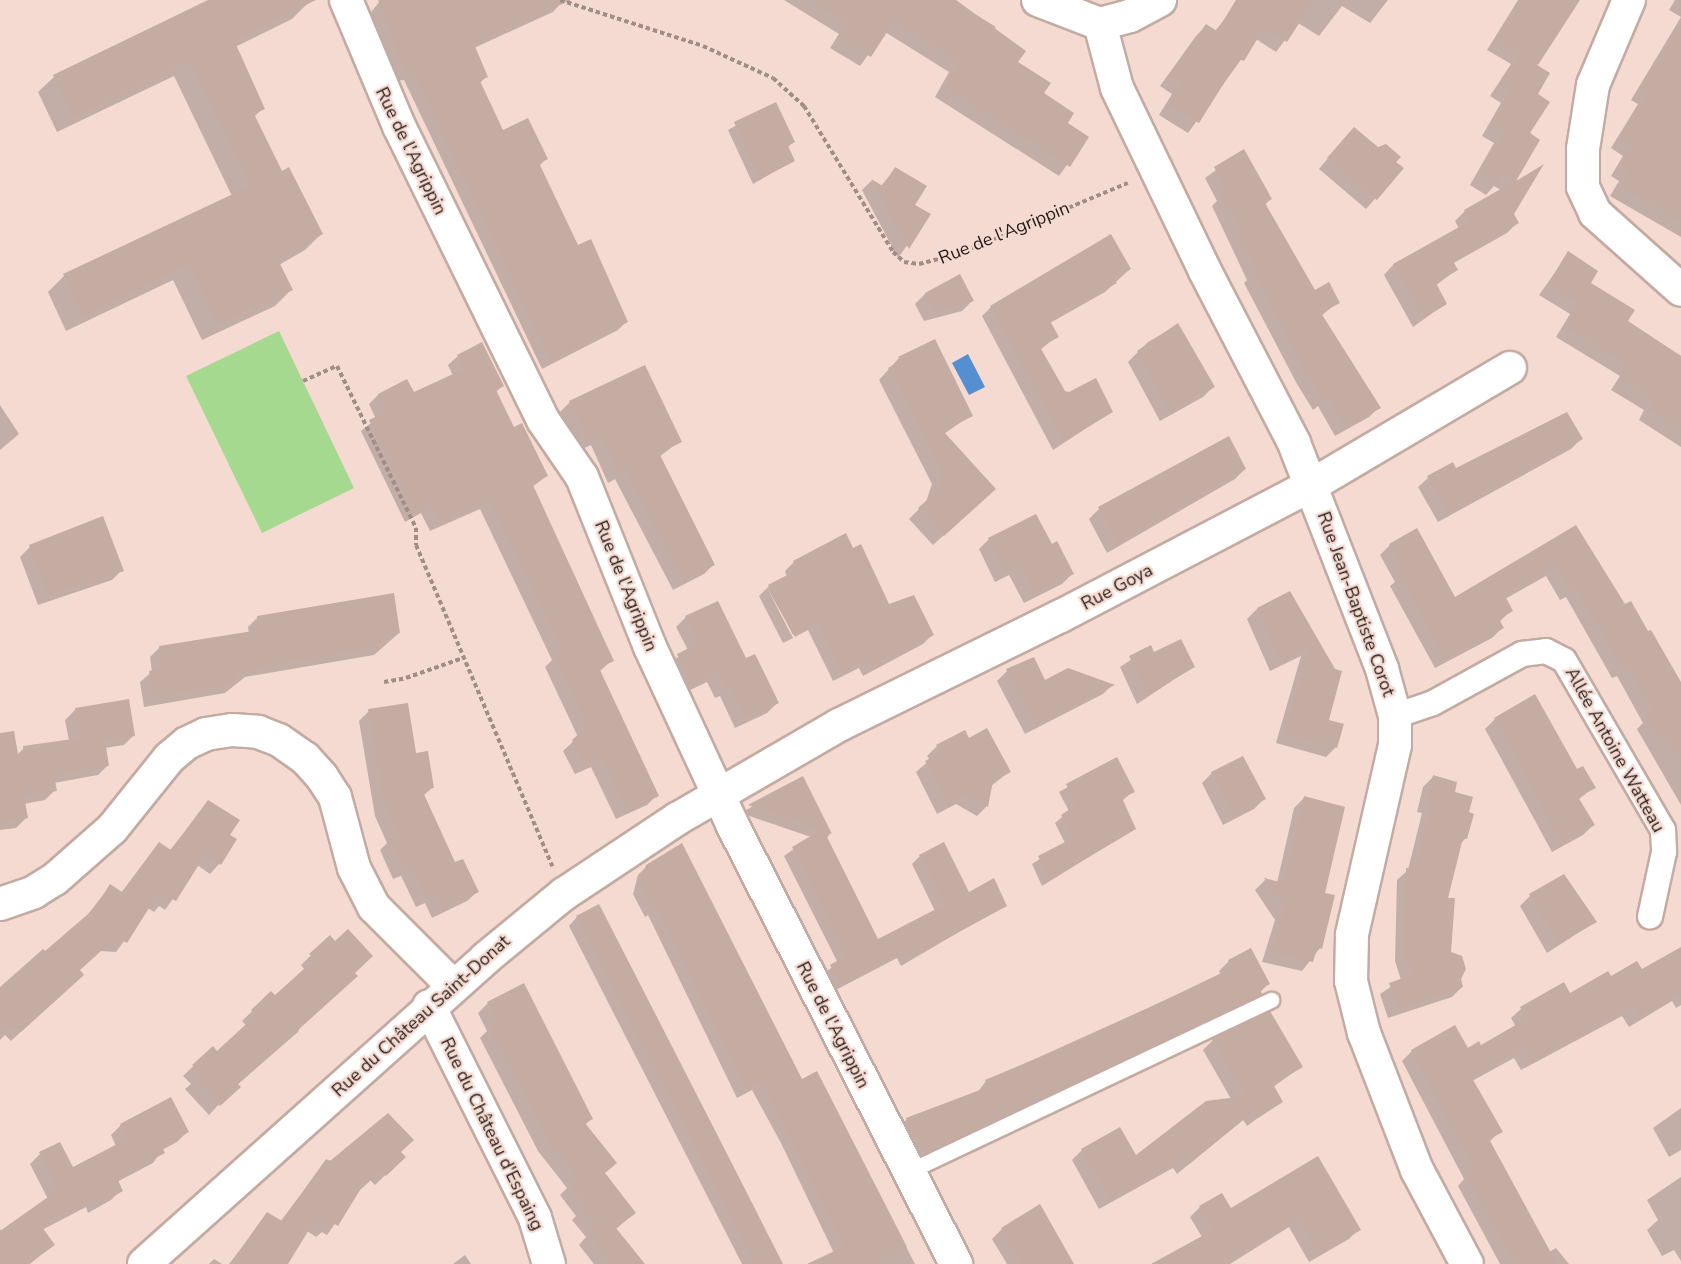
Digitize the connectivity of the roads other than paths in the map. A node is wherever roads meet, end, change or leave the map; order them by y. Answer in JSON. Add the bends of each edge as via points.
{"nodes":[{"id":1,"x":346,"y":0,"type":"edge"},
{"id":2,"x":1038,"y":0,"type":"edge"},
{"id":3,"x":1160,"y":0,"type":"edge"},
{"id":4,"x":1629,"y":0,"type":"edge"},
{"id":5,"x":1100,"y":24,"type":"junction"},
{"id":6,"x":1681,"y":290,"type":"edge"},
{"id":7,"x":1510,"y":368,"type":"dead end"},
{"id":8,"x":1312,"y":485,"type":"junction"},
{"id":9,"x":1395,"y":716,"type":"junction"},
{"id":10,"x":718,"y":795,"type":"junction"},
{"id":11,"x":0,"y":904,"type":"edge"},
{"id":12,"x":1650,"y":917,"type":"dead end"},
{"id":13,"x":453,"y":986,"type":"junction"},
{"id":14,"x":1271,"y":1000,"type":"dead end"},
{"id":15,"x":429,"y":1006,"type":"junction"},
{"id":16,"x":907,"y":1172,"type":"junction"},
{"id":17,"x":144,"y":1264,"type":"edge"},
{"id":18,"x":549,"y":1264,"type":"edge"},
{"id":19,"x":956,"y":1264,"type":"edge"},
{"id":20,"x":1467,"y":1264,"type":"edge"}],
"edges":[{"from":1,"to":10,"type":"street","name":"Rue de l'Agrippin","via":[[399,126],[543,420],[582,477],[650,647]]},
{"from":2,"to":5,"type":"street"},
{"from":3,"to":5,"type":"street","via":[[1130,16]]},
{"from":4,"to":6,"type":"street","via":[[1593,85],[1582,149],[1584,187],[1595,213]]},
{"from":5,"to":8,"type":"street","name":"Rue Jean-Baptiste Corot","via":[[1117,88]]},
{"from":7,"to":8,"type":"street","name":"Rue Goya"},
{"from":8,"to":9,"type":"street","name":"Rue Jean-Baptiste Corot","via":[[1382,669]]},
{"from":8,"to":10,"type":"street","name":"Rue Goya","via":[[1061,616],[839,725]]},
{"from":9,"to":12,"type":"street","name":"Allée Antoine Watteau","via":[[1433,703],[1522,654],[1546,651],[1564,660],[1663,830],[1664,852]]},
{"from":9,"to":20,"type":"street","name":"Rue Jean-Baptiste Corot","via":[[1392,767],[1352,935],[1351,981],[1383,1086],[1431,1199]]},
{"from":10,"to":13,"type":"street","name":"Rue du Château Saint-Donat","via":[[564,894]]},
{"from":10,"to":16,"type":"street","name":"Rue de l'Agrippin"},
{"from":11,"to":13,"type":"street","via":[[34,892],[55,879],[112,830],[168,758],[187,743],[232,730],[258,732],[288,746],[322,777],[335,796],[354,868],[374,907]]},
{"from":13,"to":15,"type":"street","name":"Rue du Château Saint-Donat"},
{"from":14,"to":16,"type":"lane"},
{"from":15,"to":17,"type":"street","name":"Rue du Château Saint-Donat"},
{"from":15,"to":18,"type":"street","name":"Rue du Château d'Espaing","via":[[535,1218]]},
{"from":16,"to":19,"type":"street","name":"Rue de l'Agrippin"}]}
